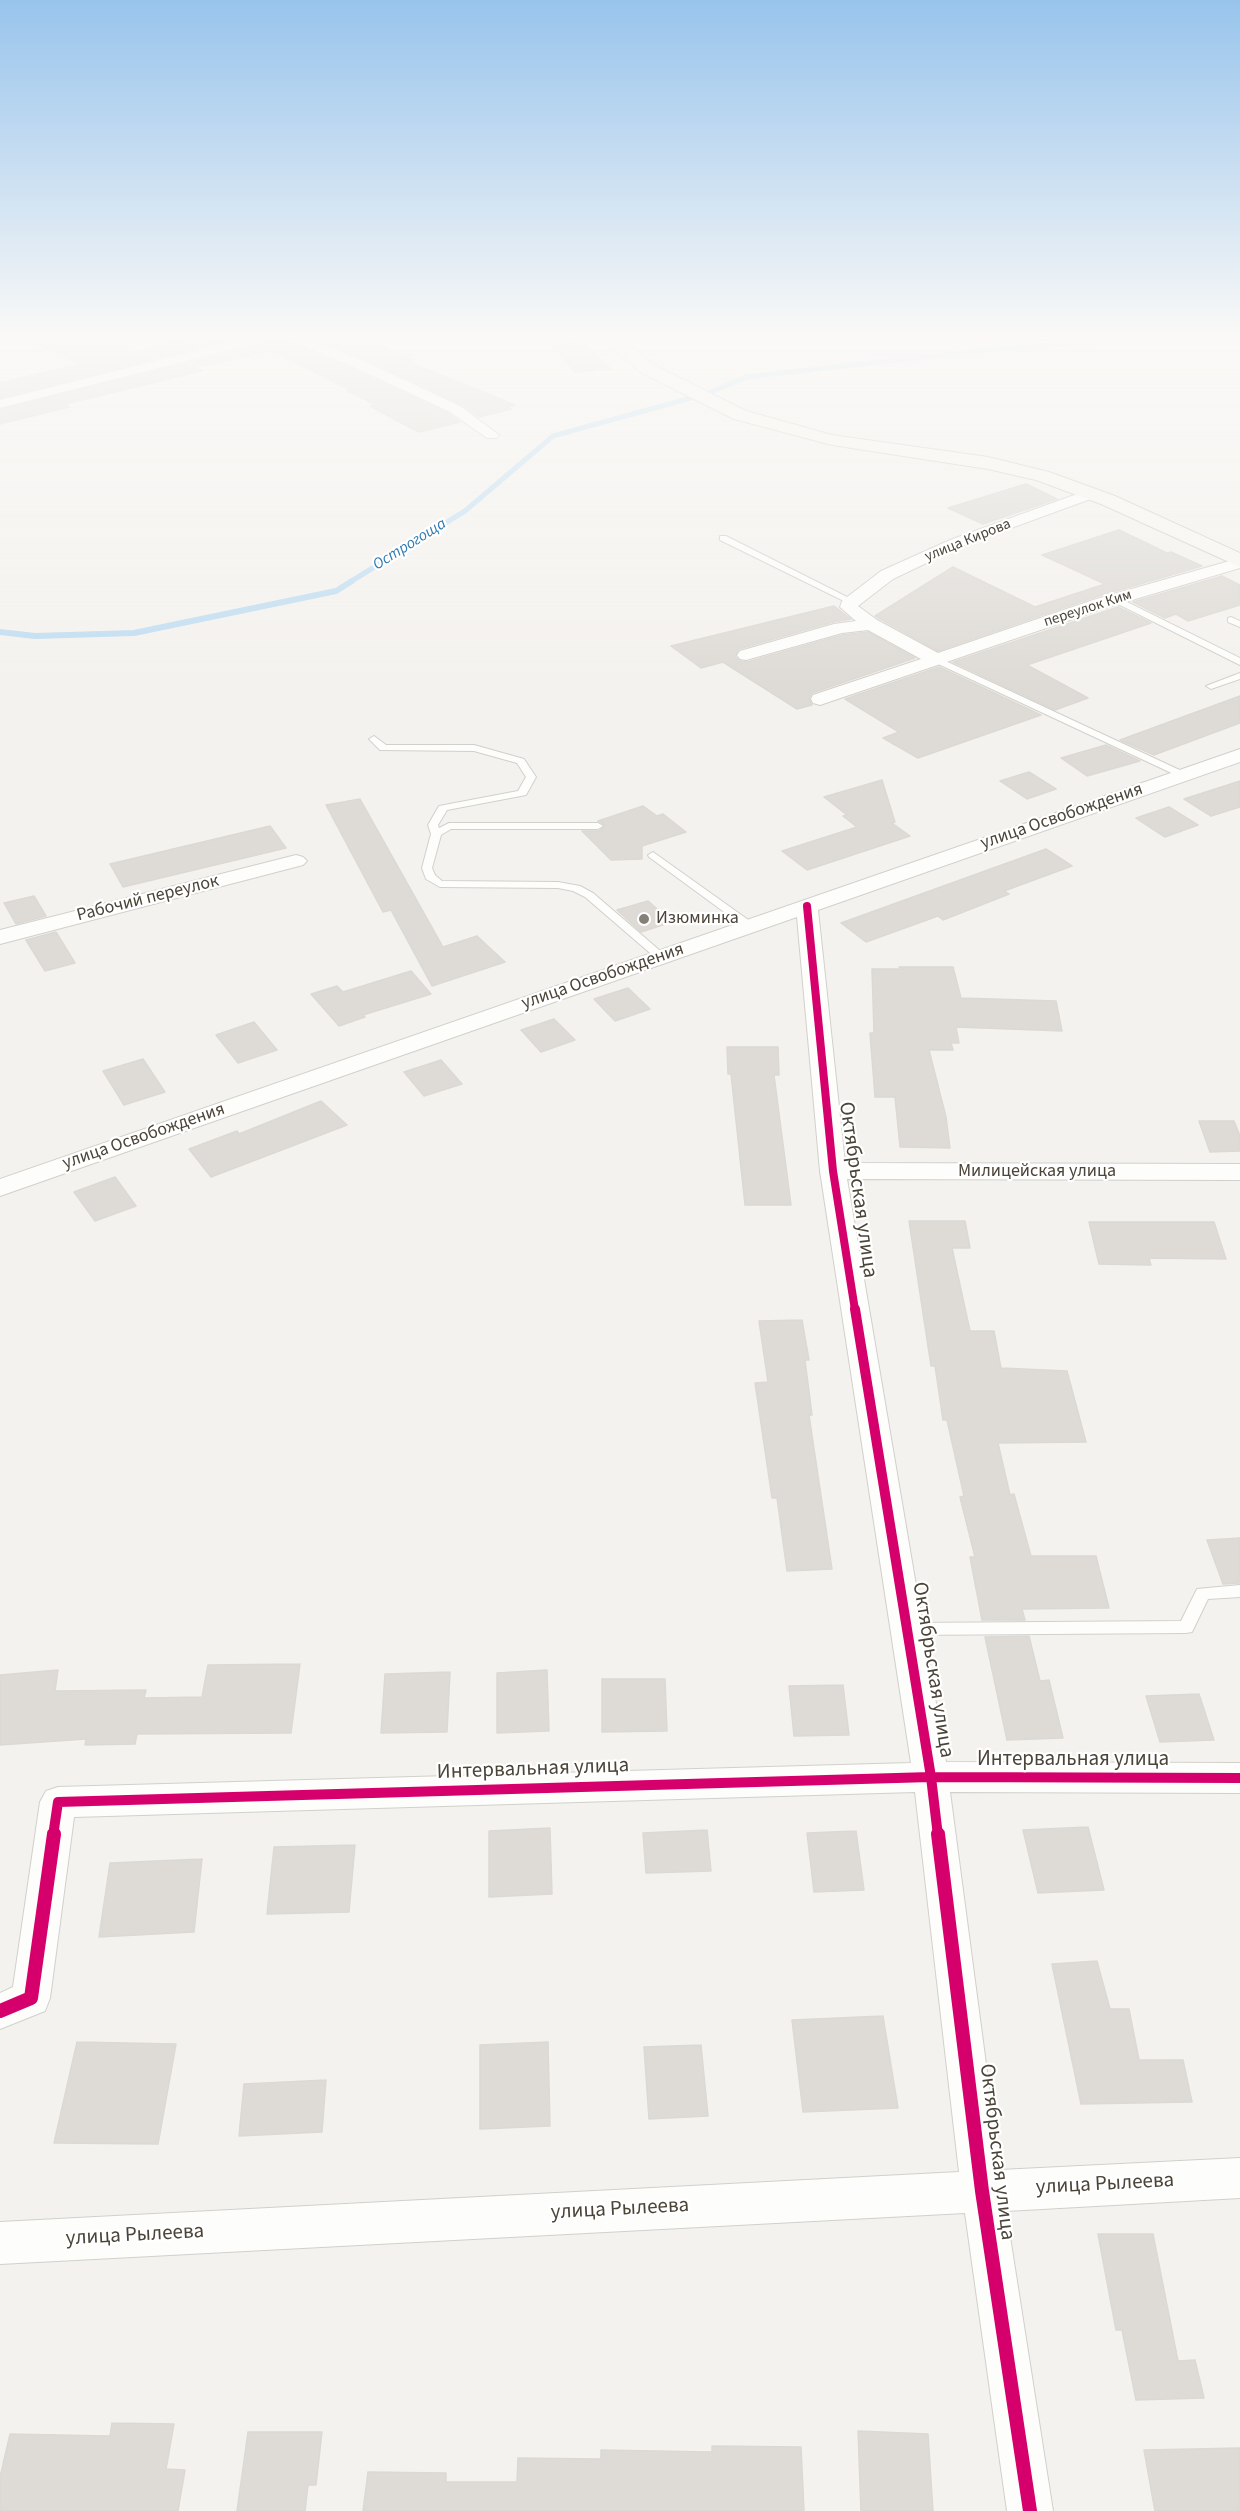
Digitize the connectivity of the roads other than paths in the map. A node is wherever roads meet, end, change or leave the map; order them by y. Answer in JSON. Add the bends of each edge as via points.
{"nodes":[{"id":1,"x":901,"y":451,"type":"edge"},
{"id":2,"x":1091,"y":494,"type":"junction"},
{"id":3,"x":723,"y":538,"type":"dead end"},
{"id":4,"x":1240,"y":562,"type":"edge"},
{"id":5,"x":1115,"y":599,"type":"junction"},
{"id":6,"x":851,"y":600,"type":"junction"},
{"id":7,"x":872,"y":624,"type":"junction"},
{"id":8,"x":746,"y":655,"type":"dead end"},
{"id":9,"x":937,"y":660,"type":"junction"},
{"id":10,"x":1240,"y":662,"type":"edge"},
{"id":11,"x":1240,"y":676,"type":"edge"},
{"id":12,"x":1211,"y":686,"type":"dead end"},
{"id":13,"x":820,"y":699,"type":"dead end"},
{"id":14,"x":374,"y":739,"type":"dead end"},
{"id":15,"x":1240,"y":755,"type":"edge"},
{"id":16,"x":1183,"y":775,"type":"junction"},
{"id":17,"x":598,"y":826,"type":"dead end"},
{"id":18,"x":436,"y":834,"type":"junction"},
{"id":19,"x":653,"y":855,"type":"dead end"},
{"id":20,"x":296,"y":861,"type":"dead end"},
{"id":21,"x":807,"y":906,"type":"junction"},
{"id":22,"x":750,"y":926,"type":"junction"},
{"id":23,"x":0,"y":937,"type":"edge"},
{"id":24,"x":661,"y":957,"type":"junction"},
{"id":25,"x":833,"y":1172,"type":"junction"},
{"id":26,"x":1240,"y":1172,"type":"edge"},
{"id":27,"x":0,"y":1188,"type":"edge"},
{"id":28,"x":1240,"y":1592,"type":"edge"},
{"id":29,"x":907,"y":1629,"type":"junction"},
{"id":30,"x":932,"y":1777,"type":"junction"},
{"id":31,"x":1240,"y":1778,"type":"edge"},
{"id":32,"x":0,"y":2011,"type":"edge"},
{"id":33,"x":1240,"y":2178,"type":"edge"},
{"id":34,"x":982,"y":2191,"type":"junction"},
{"id":35,"x":0,"y":2243,"type":"edge"},
{"id":36,"x":1029,"y":2511,"type":"edge"}],
"edges":[{"from":1,"to":2,"type":"main road","via":[[998,465]]},
{"from":2,"to":4,"type":"main road"},
{"from":2,"to":6,"type":"street","name":"улица Кирова","via":[[956,543],[887,575]]},
{"from":3,"to":6,"type":"lane"},
{"from":4,"to":5,"type":"street","name":"переулок Ким"},
{"from":5,"to":9,"type":"street","name":"переулок Ким"},
{"from":5,"to":10,"type":"lane"},
{"from":6,"to":7,"type":"street","via":[[849,607]]},
{"from":7,"to":8,"type":"street","via":[[840,628]]},
{"from":7,"to":9,"type":"street"},
{"from":9,"to":13,"type":"street","name":"переулок Ким"},
{"from":9,"to":16,"type":"lane"},
{"from":11,"to":12,"type":"lane"},
{"from":14,"to":18,"type":"lane","via":[[383,748],[474,748],[521,761],[531,777],[522,794],[443,808],[433,825]]},
{"from":15,"to":16,"type":"street","name":"улица Освобождения"},
{"from":16,"to":21,"type":"street","name":"улица Освобождения"},
{"from":17,"to":18,"type":"lane","via":[[449,826]]},
{"from":18,"to":24,"type":"lane","via":[[427,868],[430,878],[440,884],[576,888]]},
{"from":19,"to":22,"type":"lane"},
{"from":20,"to":23,"type":"street","name":"Рабочий переулок"},
{"from":21,"to":22,"type":"street","name":"улица Освобождения"},
{"from":21,"to":25,"type":"street","name":"Октябрьская улица"},
{"from":22,"to":24,"type":"street","name":"улица Освобождения"},
{"from":24,"to":27,"type":"street","name":"улица Освобождения"},
{"from":25,"to":26,"type":"street","name":"Милицейская улица"},
{"from":25,"to":29,"type":"street","name":"Октябрьская улица"},
{"from":28,"to":29,"type":"lane","via":[[1203,1593],[1186,1627]]},
{"from":29,"to":30,"type":"street","name":"Октябрьская улица"},
{"from":30,"to":31,"type":"street","name":"Интервальная улица"},
{"from":30,"to":32,"type":"street","name":"Интервальная улица","via":[[58,1802],[31,1998]]},
{"from":30,"to":34,"type":"street","name":"Октябрьская улица"},
{"from":33,"to":34,"type":"street","name":"улица Рылеева"},
{"from":34,"to":35,"type":"street","name":"улица Рылеева"},
{"from":34,"to":36,"type":"street","name":"Октябрьская улица"}]}
